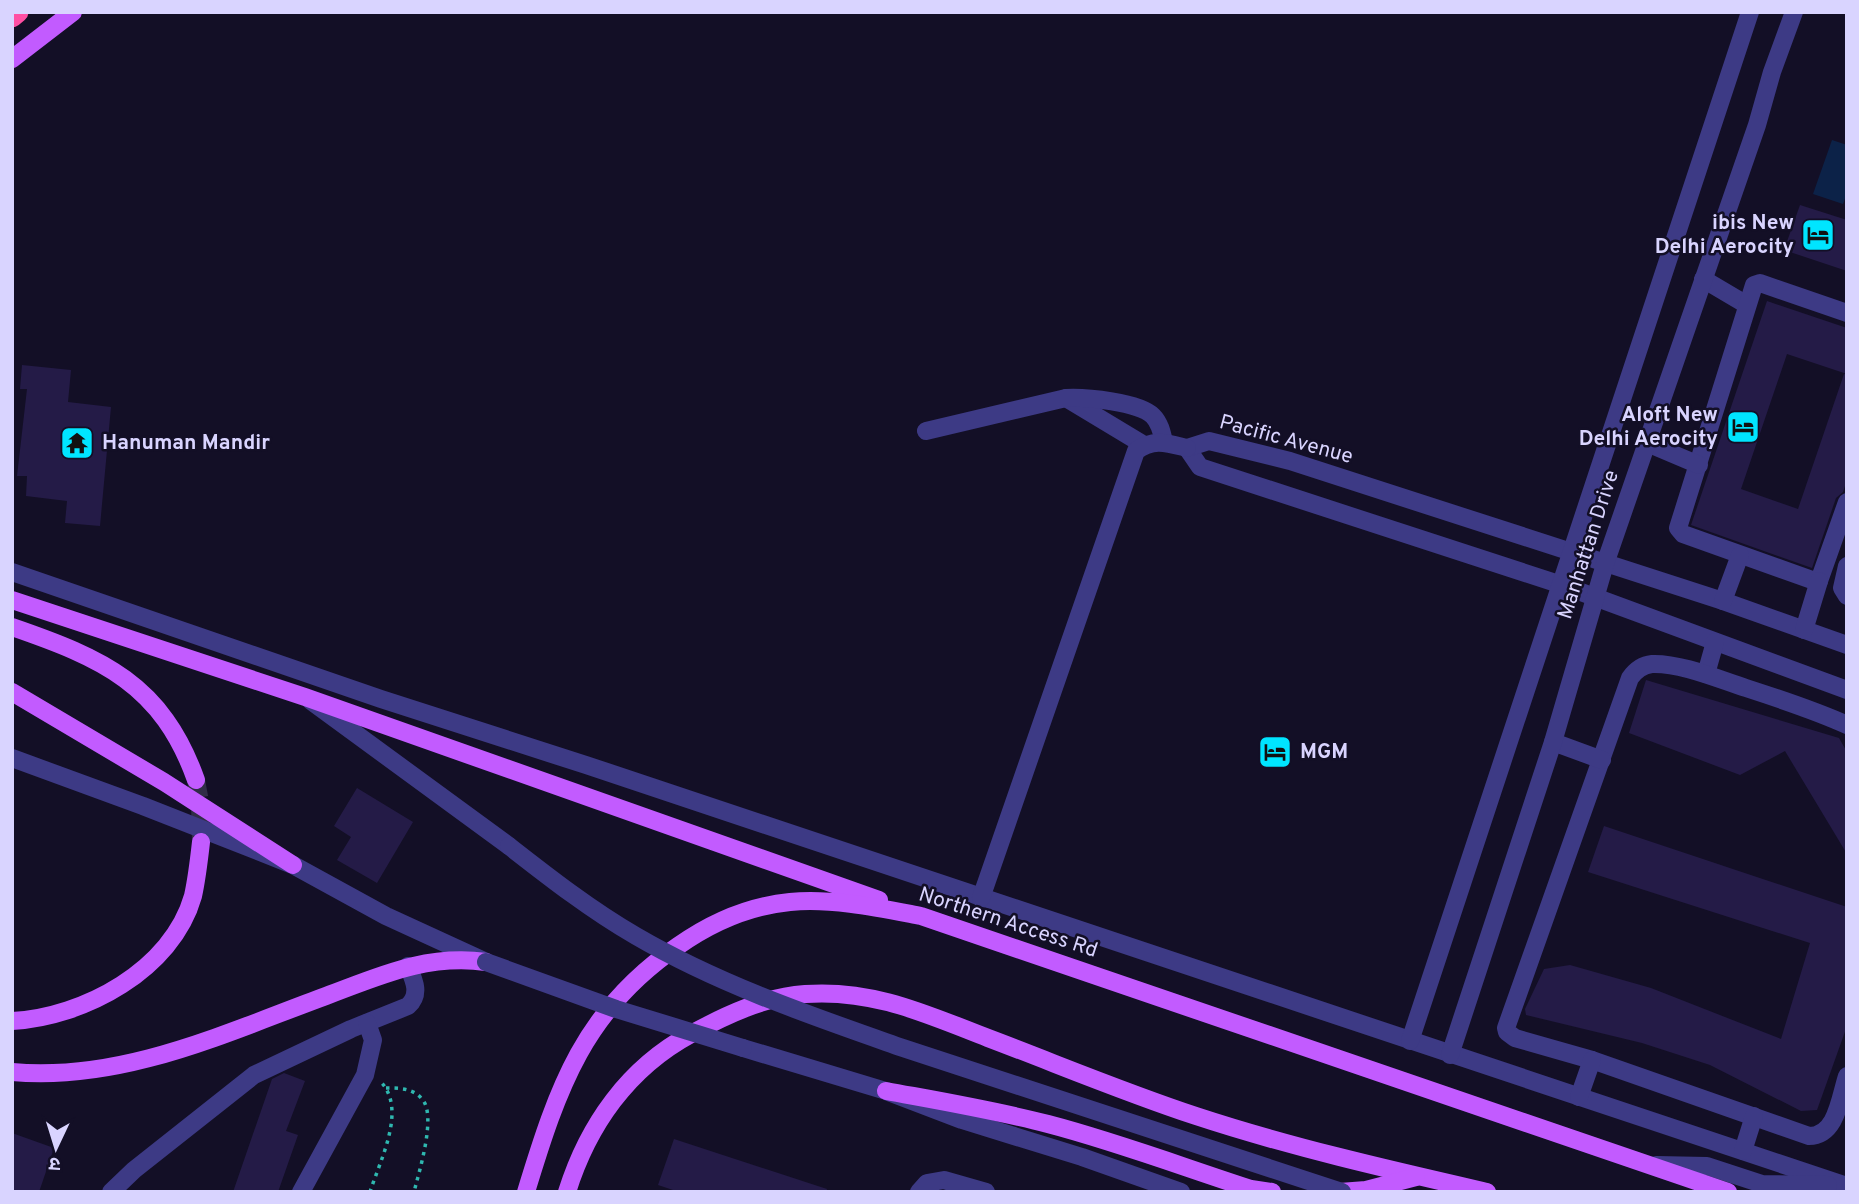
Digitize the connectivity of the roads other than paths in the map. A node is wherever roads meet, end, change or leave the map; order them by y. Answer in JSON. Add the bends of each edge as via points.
{"nodes":[{"id":1,"x":18,"y":12,"type":"edge"},
{"id":2,"x":73,"y":12,"type":"edge"},
{"id":3,"x":1750,"y":12,"type":"edge"},
{"id":4,"x":1794,"y":12,"type":"edge"},
{"id":5,"x":12,"y":17,"type":"edge"},
{"id":6,"x":12,"y":59,"type":"edge"},
{"id":7,"x":1703,"y":279,"type":"junction"},
{"id":8,"x":1746,"y":305,"type":"junction"},
{"id":9,"x":1847,"y":313,"type":"edge"},
{"id":10,"x":1066,"y":398,"type":"junction"},
{"id":11,"x":926,"y":431,"type":"dead end"},
{"id":12,"x":1164,"y":442,"type":"junction"},
{"id":13,"x":1647,"y":443,"type":"junction"},
{"id":14,"x":1144,"y":445,"type":"junction"},
{"id":15,"x":1186,"y":448,"type":"junction"},
{"id":16,"x":1699,"y":465,"type":"junction"},
{"id":17,"x":1847,"y":502,"type":"edge"},
{"id":18,"x":1573,"y":552,"type":"junction"},
{"id":19,"x":1740,"y":555,"type":"junction"},
{"id":20,"x":1605,"y":564,"type":"junction"},
{"id":21,"x":12,"y":572,"type":"edge"},
{"id":22,"x":1819,"y":581,"type":"junction"},
{"id":23,"x":1562,"y":585,"type":"junction"},
{"id":24,"x":1594,"y":598,"type":"junction"},
{"id":25,"x":12,"y":600,"type":"edge"},
{"id":26,"x":1723,"y":601,"type":"junction"},
{"id":27,"x":12,"y":627,"type":"edge"},
{"id":28,"x":1804,"y":630,"type":"junction"},
{"id":29,"x":1846,"y":641,"type":"edge"},
{"id":30,"x":1715,"y":642,"type":"junction"},
{"id":31,"x":1706,"y":674,"type":"junction"},
{"id":32,"x":1840,"y":687,"type":"edge"},
{"id":33,"x":12,"y":692,"type":"edge"},
{"id":34,"x":305,"y":697,"type":"junction"},
{"id":35,"x":1822,"y":714,"type":"junction"},
{"id":36,"x":1847,"y":725,"type":"edge"},
{"id":37,"x":1553,"y":742,"type":"junction"},
{"id":38,"x":12,"y":758,"type":"edge"},
{"id":39,"x":1602,"y":760,"type":"junction"},
{"id":40,"x":196,"y":780,"type":"tunnel mouth"},
{"id":41,"x":201,"y":842,"type":"tunnel mouth"},
{"id":42,"x":293,"y":865,"type":"junction"},
{"id":43,"x":981,"y":898,"type":"junction"},
{"id":44,"x":922,"y":916,"type":"junction"},
{"id":45,"x":485,"y":962,"type":"junction"},
{"id":46,"x":408,"y":966,"type":"junction"},
{"id":47,"x":12,"y":1021,"type":"edge"},
{"id":48,"x":367,"y":1023,"type":"junction"},
{"id":49,"x":1410,"y":1041,"type":"junction"},
{"id":50,"x":1450,"y":1055,"type":"junction"},
{"id":51,"x":1592,"y":1060,"type":"junction"},
{"id":52,"x":12,"y":1072,"type":"edge"},
{"id":53,"x":1847,"y":1076,"type":"edge"},
{"id":54,"x":886,"y":1091,"type":"junction"},
{"id":55,"x":1579,"y":1097,"type":"junction"},
{"id":56,"x":1754,"y":1116,"type":"junction"},
{"id":57,"x":1743,"y":1151,"type":"junction"},
{"id":58,"x":1647,"y":1165,"type":"junction"},
{"id":59,"x":1419,"y":1177,"type":"junction"},
{"id":60,"x":1846,"y":1185,"type":"edge"},
{"id":61,"x":117,"y":1188,"type":"edge"},
{"id":62,"x":302,"y":1192,"type":"edge"},
{"id":63,"x":526,"y":1192,"type":"edge"},
{"id":64,"x":567,"y":1192,"type":"edge"},
{"id":65,"x":919,"y":1192,"type":"edge"},
{"id":66,"x":986,"y":1192,"type":"edge"},
{"id":67,"x":1181,"y":1192,"type":"edge"},
{"id":68,"x":1272,"y":1192,"type":"edge"},
{"id":69,"x":1341,"y":1192,"type":"edge"},
{"id":70,"x":1487,"y":1192,"type":"edge"},
{"id":71,"x":1728,"y":1192,"type":"edge"}],
"edges":[{"from":1,"to":5,"type":"highway"},
{"from":2,"to":6,"type":"main road"},
{"from":3,"to":18,"type":"street","name":"Manhattan Drive"},
{"from":4,"to":7,"type":"street","name":"Manhattan Drive"},
{"from":7,"to":8,"type":"street"},
{"from":7,"to":13,"type":"street","name":"Manhattan Drive"},
{"from":8,"to":9,"type":"street","via":[[1752,288],[1760,284]]},
{"from":8,"to":16,"type":"street"},
{"from":10,"to":11,"type":"street"},
{"from":10,"to":12,"type":"street","via":[[1090,397],[1144,410],[1161,428]]},
{"from":10,"to":14,"type":"street"},
{"from":12,"to":14,"type":"street"},
{"from":12,"to":15,"type":"street"},
{"from":13,"to":16,"type":"street"},
{"from":13,"to":20,"type":"street","name":"Manhattan Drive"},
{"from":14,"to":43,"type":"street","via":[[1136,452]]},
{"from":15,"to":18,"type":"street","name":"Pacific Avenue","via":[[1209,441],[1290,461]]},
{"from":15,"to":23,"type":"street","via":[[1200,467]]},
{"from":16,"to":19,"type":"street","via":[[1678,523],[1679,532]]},
{"from":17,"to":22,"type":"street"},
{"from":18,"to":20,"type":"street","name":"Pacific Avenue"},
{"from":18,"to":23,"type":"street","name":"Manhattan Drive"},
{"from":19,"to":22,"type":"street"},
{"from":19,"to":26,"type":"street"},
{"from":20,"to":24,"type":"street","name":"Manhattan Drive"},
{"from":20,"to":26,"type":"street","name":"Pacific Avenue"},
{"from":21,"to":43,"type":"street"},
{"from":22,"to":28,"type":"street"},
{"from":23,"to":24,"type":"street"},
{"from":23,"to":49,"type":"street","name":"Manhattan Drive"},
{"from":24,"to":30,"type":"street"},
{"from":24,"to":37,"type":"street","name":"Manhattan Drive"},
{"from":25,"to":34,"type":"main road"},
{"from":26,"to":28,"type":"street","name":"Pacific Avenue"},
{"from":27,"to":40,"type":"main road","via":[[67,646],[121,675],[164,716]]},
{"from":28,"to":29,"type":"street","name":"Pacific Avenue"},
{"from":30,"to":31,"type":"street"},
{"from":30,"to":32,"type":"street"},
{"from":31,"to":35,"type":"street"},
{"from":31,"to":39,"type":"street","via":[[1650,664],[1634,672]]},
{"from":32,"to":35,"type":"street"},
{"from":33,"to":42,"type":"main road"},
{"from":34,"to":44,"type":"main road"},
{"from":34,"to":69,"type":"street","bridge":true,"via":[[558,885],[677,958],[831,1023]]},
{"from":35,"to":36,"type":"street"},
{"from":37,"to":39,"type":"street"},
{"from":37,"to":50,"type":"street","name":"Manhattan Drive"},
{"from":38,"to":42,"type":"street"},
{"from":39,"to":51,"type":"street","via":[[1506,1028],[1515,1038]]},
{"from":41,"to":47,"type":"main road","via":[[192,897],[180,924],[138,973],[87,1003],[52,1016]]},
{"from":42,"to":45,"type":"street","via":[[386,916]]},
{"from":43,"to":49,"type":"street"},
{"from":44,"to":58,"type":"main road","name":"Northern Access Rd"},
{"from":44,"to":63,"type":"main road","name":"Northern Access Rd","via":[[864,905],[792,901],[756,907],[719,920],[654,962],[601,1015],[582,1045],[558,1098]]},
{"from":45,"to":46,"type":"main road","via":[[452,959]]},
{"from":45,"to":54,"type":"street","bridge":true,"via":[[616,1009]]},
{"from":46,"to":48,"type":"street","via":[[416,987],[413,1001]]},
{"from":46,"to":52,"type":"main road","via":[[158,1056],[87,1072]]},
{"from":48,"to":61,"type":"street","via":[[254,1074]]},
{"from":48,"to":62,"type":"street","via":[[373,1040],[367,1071]]},
{"from":49,"to":50,"type":"street"},
{"from":50,"to":55,"type":"street"},
{"from":51,"to":55,"type":"street"},
{"from":51,"to":56,"type":"street"},
{"from":53,"to":56,"type":"street","via":[[1832,1124],[1818,1136]]},
{"from":54,"to":67,"type":"street"},
{"from":54,"to":68,"type":"main road","via":[[1047,1124]]},
{"from":55,"to":57,"type":"street"},
{"from":56,"to":57,"type":"street"},
{"from":57,"to":60,"type":"street"},
{"from":58,"to":60,"type":"street","via":[[1707,1166],[1762,1184]]},
{"from":58,"to":71,"type":"main road","name":"Northern Access Rd"},
{"from":59,"to":64,"type":"main road","via":[[1196,1116],[895,1003],[834,993],[751,1006],[675,1043],[646,1064],[623,1086],[587,1139]]},
{"from":59,"to":69,"type":"main road"},
{"from":59,"to":70,"type":"main road"},
{"from":65,"to":66,"type":"street","via":[[927,1183],[944,1180]]}]}
